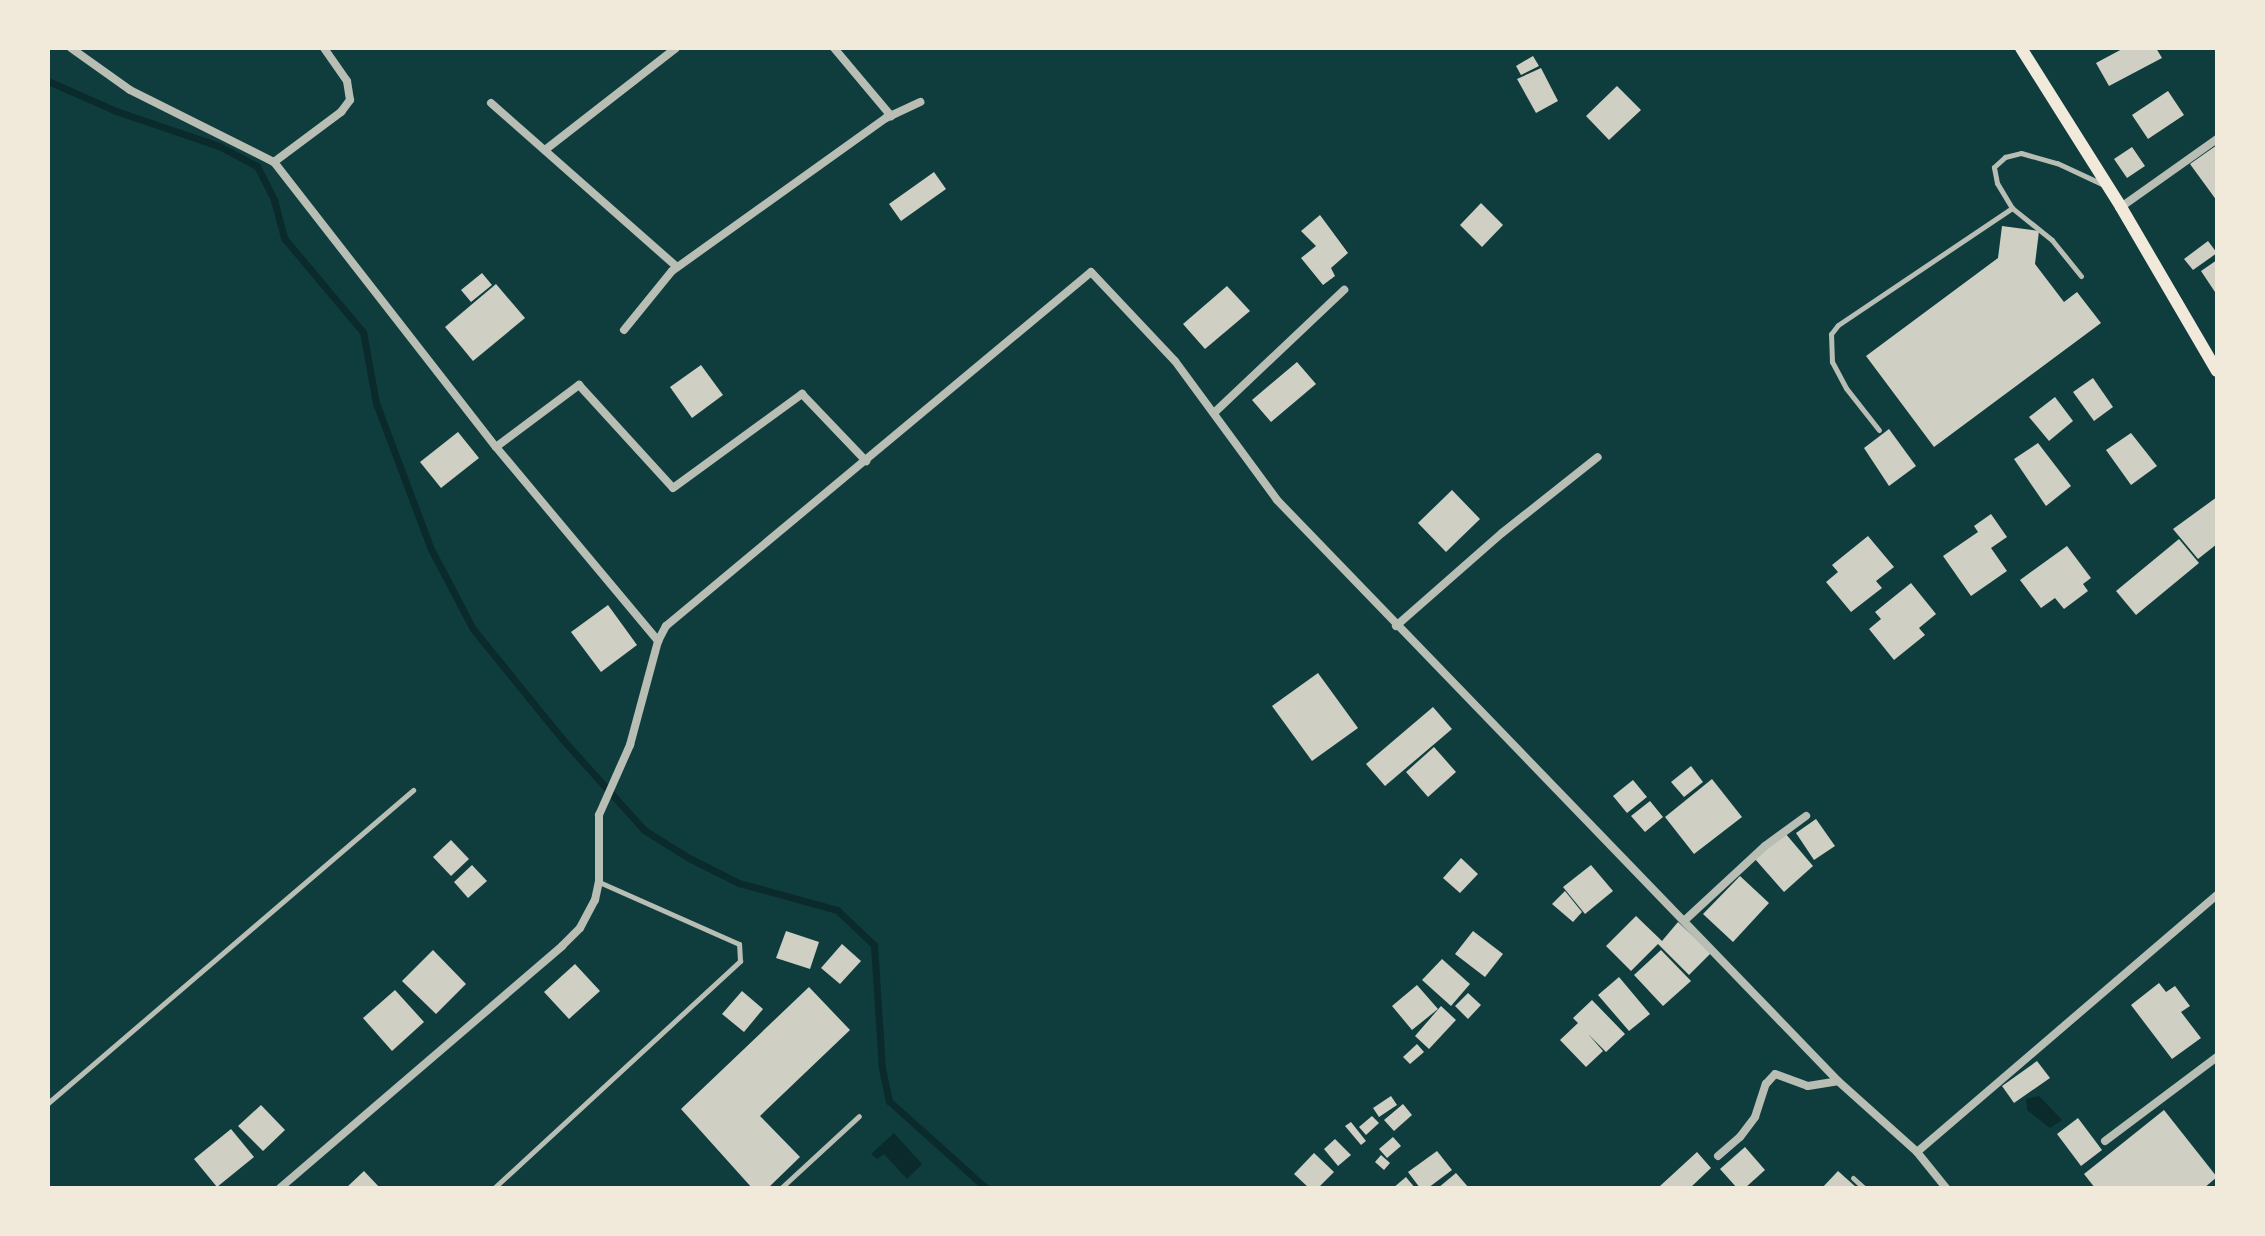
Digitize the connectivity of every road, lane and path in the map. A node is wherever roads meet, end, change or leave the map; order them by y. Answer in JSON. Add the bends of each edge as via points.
{"nodes":[{"id":1,"x":71,"y":48,"type":"edge"},
{"id":2,"x":324,"y":48,"type":"edge"},
{"id":3,"x":676,"y":48,"type":"edge"},
{"id":4,"x":834,"y":48,"type":"edge"},
{"id":5,"x":2021,"y":48,"type":"edge"},
{"id":6,"x":920,"y":102,"type":"dead end"},
{"id":7,"x":491,"y":103,"type":"dead end"},
{"id":8,"x":891,"y":116,"type":"junction"},
{"id":9,"x":2217,"y":139,"type":"edge"},
{"id":10,"x":545,"y":150,"type":"junction"},
{"id":11,"x":274,"y":162,"type":"junction"},
{"id":12,"x":2106,"y":186,"type":"junction"},
{"id":13,"x":2121,"y":207,"type":"junction"},
{"id":14,"x":2012,"y":208,"type":"junction"},
{"id":15,"x":677,"y":267,"type":"junction"},
{"id":16,"x":2081,"y":276,"type":"dead end"},
{"id":17,"x":1344,"y":290,"type":"dead end"},
{"id":18,"x":624,"y":330,"type":"dead end"},
{"id":19,"x":2217,"y":371,"type":"edge"},
{"id":20,"x":1215,"y":412,"type":"junction"},
{"id":21,"x":1879,"y":430,"type":"dead end"},
{"id":22,"x":496,"y":447,"type":"junction"},
{"id":23,"x":1598,"y":457,"type":"dead end"},
{"id":24,"x":866,"y":461,"type":"junction"},
{"id":25,"x":1396,"y":626,"type":"junction"},
{"id":26,"x":658,"y":641,"type":"junction"},
{"id":27,"x":413,"y":790,"type":"dead end"},
{"id":28,"x":1806,"y":816,"type":"dead end"},
{"id":29,"x":599,"y":881,"type":"junction"},
{"id":30,"x":2217,"y":895,"type":"edge"},
{"id":31,"x":1684,"y":921,"type":"junction"},
{"id":32,"x":2217,"y":1057,"type":"edge"},
{"id":33,"x":1838,"y":1081,"type":"junction"},
{"id":34,"x":48,"y":1103,"type":"edge"},
{"id":35,"x":859,"y":1116,"type":"dead end"},
{"id":36,"x":2105,"y":1141,"type":"dead end"},
{"id":37,"x":1917,"y":1152,"type":"junction"},
{"id":38,"x":1718,"y":1156,"type":"dead end"},
{"id":39,"x":1853,"y":1178,"type":"dead end"},
{"id":40,"x":280,"y":1188,"type":"edge"},
{"id":41,"x":494,"y":1188,"type":"edge"},
{"id":42,"x":781,"y":1188,"type":"edge"},
{"id":43,"x":1864,"y":1188,"type":"edge"},
{"id":44,"x":1946,"y":1188,"type":"edge"}],
"edges":[{"from":1,"to":11,"type":"street","via":[[130,90]]},
{"from":2,"to":11,"type":"street","via":[[347,81],[350,100]]},
{"from":3,"to":10,"type":"street"},
{"from":4,"to":8,"type":"street"},
{"from":5,"to":12,"type":"main road"},
{"from":6,"to":8,"type":"street"},
{"from":7,"to":10,"type":"street"},
{"from":8,"to":15,"type":"street"},
{"from":9,"to":13,"type":"street"},
{"from":10,"to":15,"type":"street"},
{"from":11,"to":22,"type":"street"},
{"from":12,"to":13,"type":"main road"},
{"from":12,"to":14,"type":"lane","via":[[2021,153],[1994,167]]},
{"from":13,"to":19,"type":"main road"},
{"from":14,"to":16,"type":"lane","via":[[2052,240]]},
{"from":14,"to":21,"type":"lane","via":[[1831,334],[1832,362]]},
{"from":15,"to":18,"type":"street"},
{"from":17,"to":20,"type":"street"},
{"from":20,"to":24,"type":"street","via":[[1091,272]]},
{"from":20,"to":25,"type":"street","via":[[1277,500]]},
{"from":22,"to":24,"type":"street","via":[[579,385],[673,488],[802,394]]},
{"from":22,"to":26,"type":"street"},
{"from":23,"to":25,"type":"street"},
{"from":24,"to":26,"type":"street","via":[[677,615]]},
{"from":25,"to":31,"type":"street"},
{"from":26,"to":29,"type":"street","via":[[630,745],[599,815]]},
{"from":27,"to":34,"type":"lane"},
{"from":28,"to":31,"type":"street","via":[[1765,846]]},
{"from":29,"to":40,"type":"street","via":[[580,928],[562,946]]},
{"from":29,"to":41,"type":"lane","via":[[739,944],[740,961]]},
{"from":30,"to":37,"type":"street"},
{"from":31,"to":33,"type":"street"},
{"from":32,"to":36,"type":"street"},
{"from":33,"to":37,"type":"street"},
{"from":33,"to":38,"type":"street","via":[[1808,1086],[1775,1074],[1755,1117]]},
{"from":35,"to":42,"type":"lane"},
{"from":37,"to":44,"type":"street"},
{"from":39,"to":43,"type":"lane"}]}
